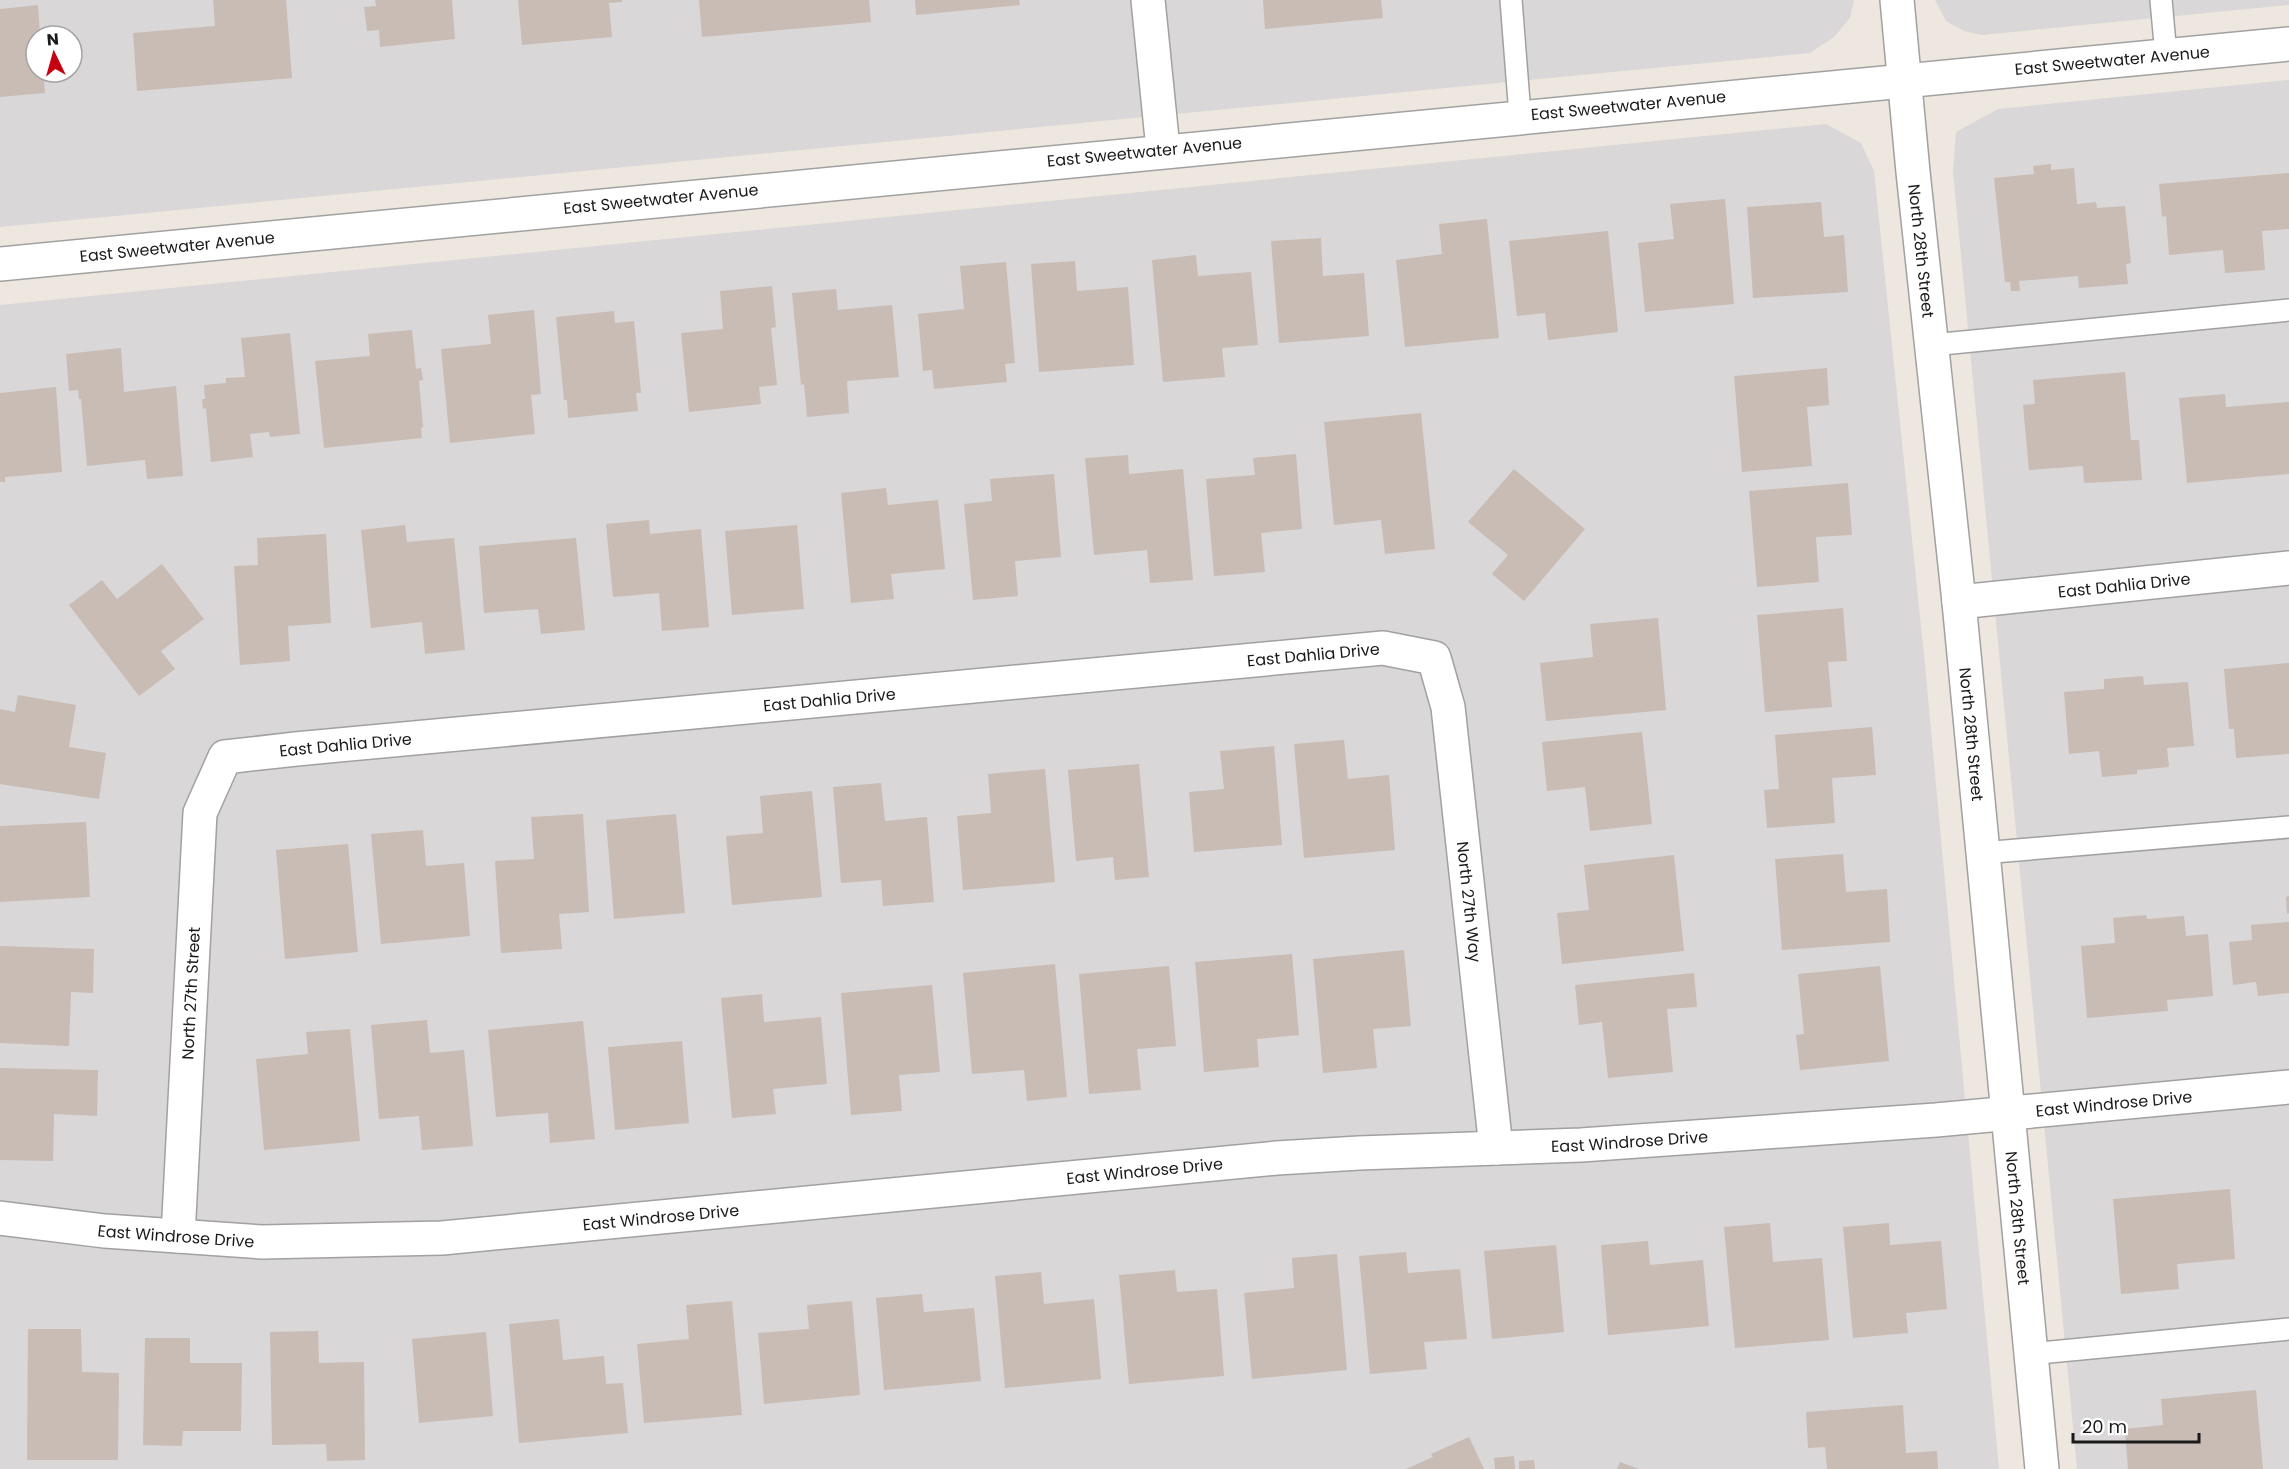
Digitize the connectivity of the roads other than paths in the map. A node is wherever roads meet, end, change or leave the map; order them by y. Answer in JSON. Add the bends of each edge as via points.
{"nodes":[{"id":1,"x":1148,"y":0,"type":"edge"},
{"id":2,"x":1511,"y":0,"type":"edge"},
{"id":3,"x":1897,"y":0,"type":"edge"},
{"id":4,"x":2161,"y":0,"type":"edge"},
{"id":5,"x":2289,"y":44,"type":"edge"},
{"id":6,"x":2166,"y":55,"type":"junction"},
{"id":7,"x":1905,"y":78,"type":"junction"},
{"id":8,"x":1520,"y":115,"type":"junction"},
{"id":9,"x":1164,"y":149,"type":"junction"},
{"id":10,"x":0,"y":264,"type":"edge"},
{"id":11,"x":2289,"y":310,"type":"edge"},
{"id":12,"x":1932,"y":345,"type":"junction"},
{"id":13,"x":2289,"y":568,"type":"edge"},
{"id":14,"x":1959,"y":602,"type":"junction"},
{"id":15,"x":1434,"y":658,"type":"joint"},
{"id":16,"x":225,"y":757,"type":"joint"},
{"id":17,"x":2289,"y":827,"type":"edge"},
{"id":18,"x":1982,"y":853,"type":"junction"},
{"id":19,"x":2289,"y":1087,"type":"edge"},
{"id":20,"x":2007,"y":1112,"type":"junction"},
{"id":21,"x":1496,"y":1149,"type":"junction"},
{"id":22,"x":0,"y":1218,"type":"edge"},
{"id":23,"x":178,"y":1236,"type":"junction"},
{"id":24,"x":2289,"y":1329,"type":"edge"},
{"id":25,"x":2030,"y":1354,"type":"junction"},
{"id":26,"x":2042,"y":1469,"type":"edge"}],
"edges":[{"from":1,"to":9,"type":"street"},
{"from":2,"to":8,"type":"lane"},
{"from":3,"to":7,"type":"street","name":"North 28th Street"},
{"from":4,"to":6,"type":"lane"},
{"from":5,"to":6,"type":"street","name":"East Sweetwater Avenue"},
{"from":6,"to":7,"type":"street","name":"East Sweetwater Avenue"},
{"from":7,"to":8,"type":"street","name":"East Sweetwater Avenue"},
{"from":7,"to":12,"type":"street","name":"North 28th Street"},
{"from":8,"to":9,"type":"street","name":"East Sweetwater Avenue"},
{"from":9,"to":10,"type":"street","name":"East Sweetwater Avenue"},
{"from":11,"to":12,"type":"lane"},
{"from":12,"to":14,"type":"street","name":"North 28th Street"},
{"from":13,"to":14,"type":"street","name":"East Dahlia Drive"},
{"from":14,"to":18,"type":"street","name":"North 28th Street"},
{"from":15,"to":16,"type":"street","name":"East Dahlia Drive","via":[[1383,648]]},
{"from":15,"to":21,"type":"street","name":"North 27th Way","via":[[1448,707]]},
{"from":16,"to":23,"type":"street","name":"North 27th Street","via":[[200,813]]},
{"from":17,"to":18,"type":"lane"},
{"from":18,"to":20,"type":"street","name":"North 28th Street"},
{"from":19,"to":20,"type":"street","name":"East Windrose Drive"},
{"from":20,"to":21,"type":"street","name":"East Windrose Drive"},
{"from":20,"to":25,"type":"street","name":"North 28th Street"},
{"from":21,"to":23,"type":"street","name":"East Windrose Drive","via":[[1277,1158],[442,1238],[262,1242]]},
{"from":22,"to":23,"type":"street","name":"East Windrose Drive"},
{"from":24,"to":25,"type":"lane"},
{"from":25,"to":26,"type":"street","name":"North 28th Street"}]}
